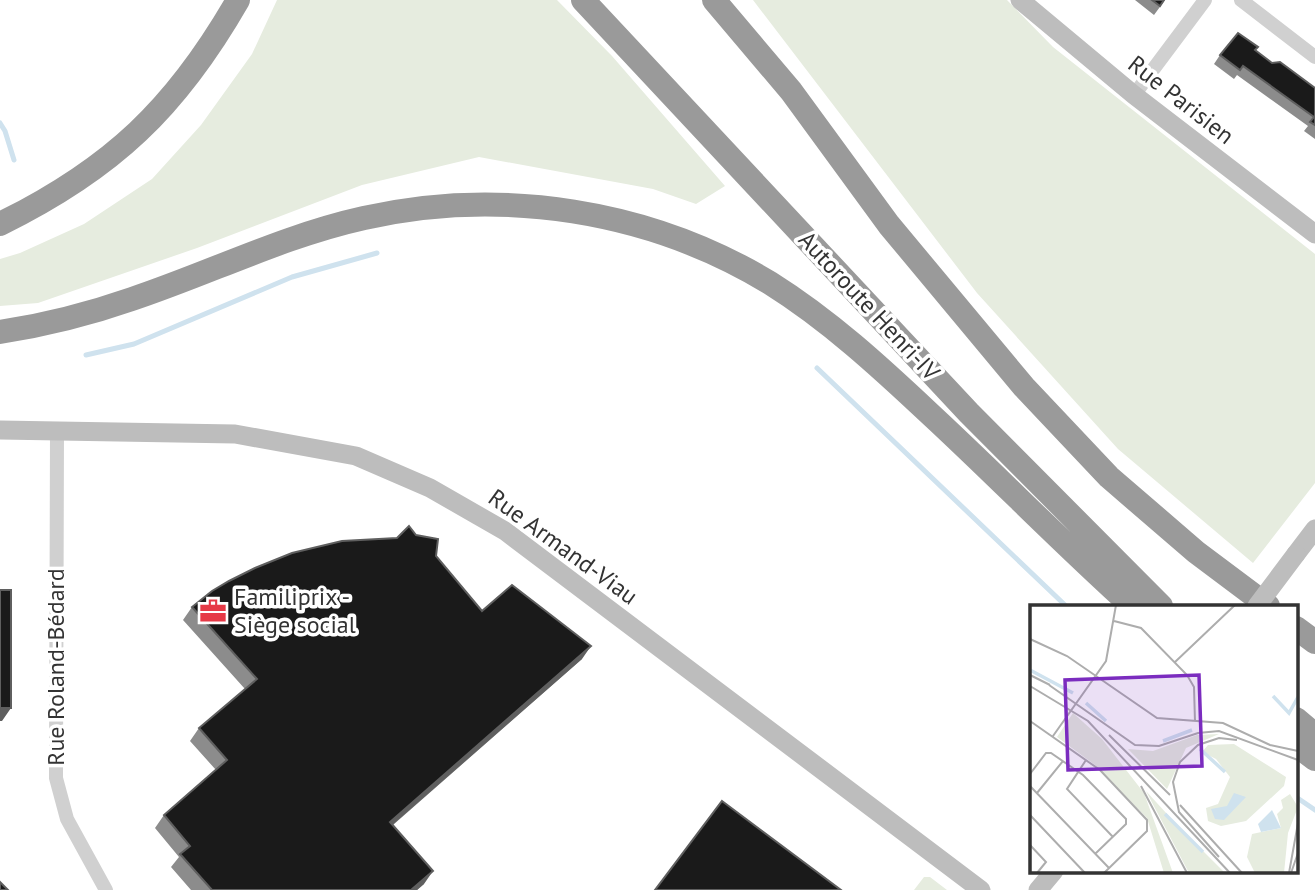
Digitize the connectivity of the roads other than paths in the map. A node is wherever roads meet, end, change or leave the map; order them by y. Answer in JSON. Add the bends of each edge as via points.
{"nodes":[{"id":1,"x":238,"y":0,"type":"edge"},
{"id":2,"x":583,"y":0,"type":"edge"},
{"id":3,"x":714,"y":0,"type":"edge"},
{"id":4,"x":727,"y":0,"type":"edge"},
{"id":5,"x":1020,"y":0,"type":"edge"},
{"id":6,"x":1205,"y":0,"type":"edge"},
{"id":7,"x":1241,"y":0,"type":"edge"},
{"id":8,"x":1315,"y":57,"type":"edge"},
{"id":9,"x":790,"y":91,"type":"junction"},
{"id":10,"x":1134,"y":95,"type":"junction"},
{"id":11,"x":0,"y":224,"type":"edge"},
{"id":12,"x":1315,"y":234,"type":"edge"},
{"id":13,"x":0,"y":332,"type":"edge"},
{"id":14,"x":0,"y":430,"type":"edge"},
{"id":15,"x":57,"y":431,"type":"junction"},
{"id":16,"x":1315,"y":529,"type":"edge"},
{"id":17,"x":1130,"y":605,"type":"edge"},
{"id":18,"x":1159,"y":605,"type":"edge"},
{"id":19,"x":1258,"y":605,"type":"edge"},
{"id":20,"x":1265,"y":605,"type":"edge"},
{"id":21,"x":1298,"y":629,"type":"edge"},
{"id":22,"x":1315,"y":642,"type":"edge"},
{"id":23,"x":1298,"y":721,"type":"edge"},
{"id":24,"x":1315,"y":734,"type":"edge"},
{"id":25,"x":1298,"y":746,"type":"edge"},
{"id":26,"x":1315,"y":759,"type":"edge"},
{"id":27,"x":1053,"y":872,"type":"edge"},
{"id":28,"x":106,"y":890,"type":"edge"},
{"id":29,"x":981,"y":890,"type":"edge"},
{"id":30,"x":1038,"y":890,"type":"edge"}],
"edges":[{"from":1,"to":11,"type":"highway","via":[[213,44],[143,129],[86,174]]},
{"from":2,"to":18,"type":"highway","name":"Autoroute Henri-IV","via":[[969,413]]},
{"from":3,"to":9,"type":"highway"},
{"from":4,"to":9,"type":"highway"},
{"from":5,"to":10,"type":"street","name":"Rue Parisien"},
{"from":6,"to":10,"type":"street"},
{"from":7,"to":8,"type":"street"},
{"from":9,"to":20,"type":"highway","via":[[889,225],[1024,387],[1109,477]]},
{"from":10,"to":12,"type":"street","name":"Rue Parisien"},
{"from":13,"to":17,"type":"highway","via":[[86,314],[276,244],[364,218],[412,209],[501,205],[551,207],[600,216],[647,228],[729,262],[811,311],[874,361]]},
{"from":14,"to":15,"type":"street","name":"Rue Armand-Viau"},
{"from":15,"to":28,"type":"street","name":"Rue Roland-Bédard","via":[[56,778],[67,819]]},
{"from":15,"to":29,"type":"street","name":"Rue Armand-Viau","via":[[235,434],[356,456],[430,488],[505,531]]},
{"from":16,"to":19,"type":"street","bridge":true},
{"from":21,"to":22,"type":"highway"},
{"from":23,"to":24,"type":"highway"},
{"from":25,"to":26,"type":"highway"},
{"from":27,"to":30,"type":"street"}]}
